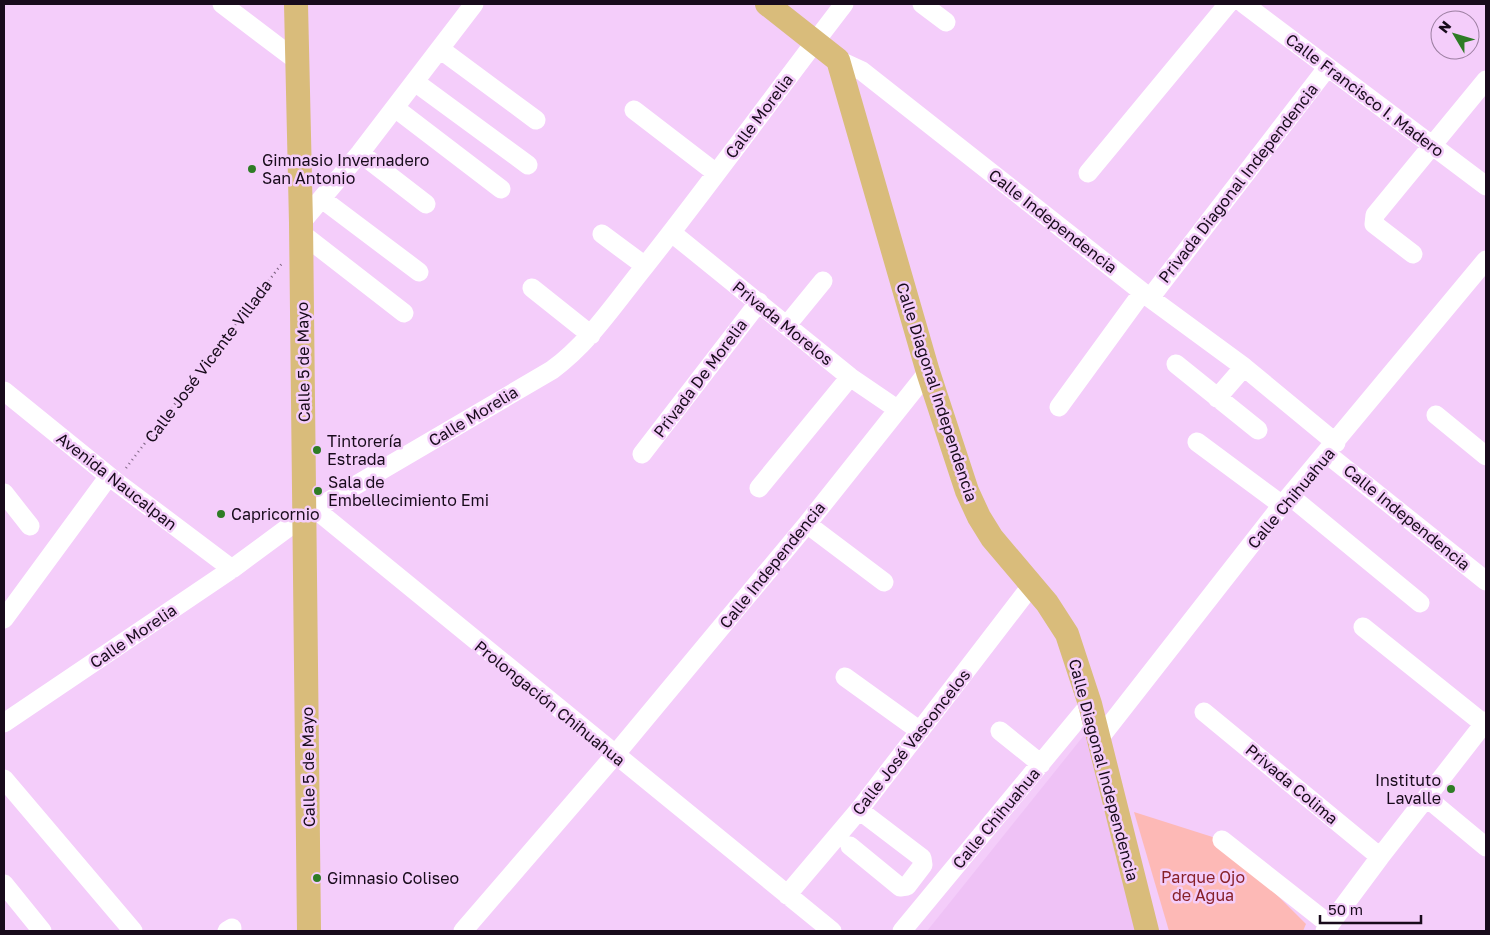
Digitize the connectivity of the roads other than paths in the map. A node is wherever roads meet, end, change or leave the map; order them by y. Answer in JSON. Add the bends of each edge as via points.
{"nodes":[{"id":1,"x":222,"y":4,"type":"edge"},
{"id":2,"x":296,"y":4,"type":"edge"},
{"id":3,"x":474,"y":4,"type":"edge"},
{"id":4,"x":767,"y":4,"type":"edge"},
{"id":5,"x":844,"y":4,"type":"edge"},
{"id":6,"x":922,"y":4,"type":"edge"},
{"id":7,"x":1228,"y":4,"type":"edge"},
{"id":8,"x":1244,"y":4,"type":"edge"},
{"id":9,"x":946,"y":22,"type":"dead end"},
{"id":10,"x":816,"y":41,"type":"junction"},
{"id":11,"x":440,"y":49,"type":"junction"},
{"id":12,"x":296,"y":60,"type":"junction"},
{"id":13,"x":838,"y":60,"type":"junction"},
{"id":14,"x":1327,"y":68,"type":"junction"},
{"id":15,"x":1486,"y":80,"type":"edge"},
{"id":16,"x":415,"y":82,"type":"junction"},
{"id":17,"x":395,"y":108,"type":"junction"},
{"id":18,"x":634,"y":110,"type":"dead end"},
{"id":19,"x":536,"y":120,"type":"dead end"},
{"id":20,"x":1432,"y":146,"type":"junction"},
{"id":21,"x":360,"y":153,"type":"junction"},
{"id":22,"x":528,"y":165,"type":"dead end"},
{"id":23,"x":716,"y":173,"type":"junction"},
{"id":24,"x":1088,"y":173,"type":"dead end"},
{"id":25,"x":1486,"y":186,"type":"edge"},
{"id":26,"x":501,"y":189,"type":"dead end"},
{"id":27,"x":322,"y":199,"type":"junction"},
{"id":28,"x":426,"y":204,"type":"dead end"},
{"id":29,"x":301,"y":232,"type":"junction"},
{"id":30,"x":672,"y":233,"type":"junction"},
{"id":31,"x":602,"y":234,"type":"dead end"},
{"id":32,"x":1413,"y":254,"type":"dead end"},
{"id":33,"x":1486,"y":260,"type":"edge"},
{"id":34,"x":645,"y":266,"type":"junction"},
{"id":35,"x":419,"y":272,"type":"dead end"},
{"id":36,"x":823,"y":281,"type":"dead end"},
{"id":37,"x":532,"y":288,"type":"dead end"},
{"id":38,"x":1146,"y":295,"type":"junction"},
{"id":39,"x":759,"y":302,"type":"junction"},
{"id":40,"x":404,"y":313,"type":"dead end"},
{"id":41,"x":787,"y":325,"type":"junction"},
{"id":42,"x":591,"y":335,"type":"junction"},
{"id":43,"x":1176,"y":364,"type":"dead end"},
{"id":44,"x":1244,"y":367,"type":"junction"},
{"id":45,"x":928,"y":372,"type":"junction"},
{"id":46,"x":850,"y":377,"type":"junction"},
{"id":47,"x":4,"y":391,"type":"edge"},
{"id":48,"x":1218,"y":398,"type":"junction"},
{"id":49,"x":1060,"y":407,"type":"dead end"},
{"id":50,"x":897,"y":409,"type":"junction"},
{"id":51,"x":1436,"y":415,"type":"dead end"},
{"id":52,"x":1258,"y":430,"type":"dead end"},
{"id":53,"x":1197,"y":442,"type":"dead end"},
{"id":54,"x":1331,"y":448,"type":"junction"},
{"id":55,"x":642,"y":454,"type":"dead end"},
{"id":56,"x":1486,"y":456,"type":"edge"},
{"id":57,"x":112,"y":479,"type":"junction"},
{"id":58,"x":759,"y":488,"type":"dead end"},
{"id":59,"x":4,"y":493,"type":"edge"},
{"id":60,"x":1286,"y":501,"type":"junction"},
{"id":61,"x":310,"y":512,"type":"junction"},
{"id":62,"x":807,"y":524,"type":"junction"},
{"id":63,"x":30,"y":526,"type":"dead end"},
{"id":64,"x":232,"y":569,"type":"junction"},
{"id":65,"x":1486,"y":581,"type":"edge"},
{"id":66,"x":884,"y":582,"type":"dead end"},
{"id":67,"x":1031,"y":586,"type":"junction"},
{"id":68,"x":1420,"y":603,"type":"dead end"},
{"id":69,"x":4,"y":619,"type":"edge"},
{"id":70,"x":1363,"y":627,"type":"dead end"},
{"id":71,"x":845,"y":677,"type":"dead end"},
{"id":72,"x":1090,"y":704,"type":"junction"},
{"id":73,"x":1204,"y":712,"type":"dead end"},
{"id":74,"x":4,"y":722,"type":"edge"},
{"id":75,"x":1485,"y":722,"type":"edge"},
{"id":76,"x":920,"y":731,"type":"junction"},
{"id":77,"x":1000,"y":731,"type":"dead end"},
{"id":78,"x":1099,"y":739,"type":"junction"},
{"id":79,"x":614,"y":756,"type":"junction"},
{"id":80,"x":1041,"y":764,"type":"junction"},
{"id":81,"x":4,"y":779,"type":"edge"},
{"id":82,"x":1427,"y":798,"type":"junction"},
{"id":83,"x":859,"y":810,"type":"junction"},
{"id":84,"x":1222,"y":840,"type":"dead end"},
{"id":85,"x":850,"y":846,"type":"dead end"},
{"id":86,"x":1486,"y":847,"type":"edge"},
{"id":87,"x":1380,"y":857,"type":"junction"},
{"id":88,"x":4,"y":884,"type":"edge"},
{"id":89,"x":787,"y":895,"type":"junction"},
{"id":90,"x":1327,"y":928,"type":"edge"},
{"id":91,"x":42,"y":931,"type":"edge"},
{"id":92,"x":133,"y":931,"type":"edge"},
{"id":93,"x":309,"y":931,"type":"edge"},
{"id":94,"x":463,"y":931,"type":"edge"},
{"id":95,"x":832,"y":931,"type":"edge"},
{"id":96,"x":902,"y":931,"type":"edge"},
{"id":97,"x":1147,"y":931,"type":"edge"}],
"edges":[{"from":1,"to":12,"type":"street"},
{"from":2,"to":12,"type":"main road","name":"Calle 5 de Mayo"},
{"from":3,"to":11,"type":"street"},
{"from":4,"to":10,"type":"main road","name":"Calle Independencia"},
{"from":5,"to":10,"type":"street","name":"Calle Morelia"},
{"from":6,"to":9,"type":"street"},
{"from":7,"to":24,"type":"street"},
{"from":8,"to":14,"type":"street","name":"Calle Francisco I. Madero"},
{"from":10,"to":13,"type":"main road","name":"Calle Independencia"},
{"from":10,"to":23,"type":"street","name":"Calle Morelia"},
{"from":11,"to":16,"type":"street"},
{"from":11,"to":19,"type":"street"},
{"from":12,"to":29,"type":"main road","name":"Calle 5 de Mayo"},
{"from":13,"to":38,"type":"street","name":"Calle Independencia","via":[[862,71]]},
{"from":13,"to":45,"type":"main road","name":"Calle Diagonal Independencia"},
{"from":14,"to":20,"type":"street","name":"Calle Francisco I. Madero"},
{"from":14,"to":38,"type":"street","name":"Privada Diagonal Independencia"},
{"from":15,"to":20,"type":"street"},
{"from":16,"to":17,"type":"street"},
{"from":16,"to":22,"type":"street"},
{"from":17,"to":21,"type":"street"},
{"from":17,"to":26,"type":"street"},
{"from":18,"to":23,"type":"street"},
{"from":20,"to":25,"type":"street","name":"Calle Francisco I. Madero"},
{"from":20,"to":32,"type":"street","via":[[1373,220]]},
{"from":21,"to":27,"type":"street"},
{"from":21,"to":28,"type":"street"},
{"from":23,"to":30,"type":"street","name":"Calle Morelia"},
{"from":27,"to":29,"type":"street"},
{"from":27,"to":35,"type":"street"},
{"from":29,"to":40,"type":"street"},
{"from":29,"to":61,"type":"main road","name":"Calle 5 de Mayo"},
{"from":30,"to":34,"type":"street","name":"Calle Morelia"},
{"from":30,"to":39,"type":"street","name":"Privada Morelos"},
{"from":31,"to":34,"type":"street"},
{"from":33,"to":54,"type":"street","name":"Calle Chihuahua"},
{"from":34,"to":42,"type":"street","name":"Calle Morelia"},
{"from":36,"to":41,"type":"street"},
{"from":37,"to":42,"type":"street"},
{"from":38,"to":44,"type":"street","name":"Calle Independencia"},
{"from":38,"to":49,"type":"street","name":"Privada Diagonal Independencia"},
{"from":39,"to":41,"type":"street","name":"Privada Morelos"},
{"from":39,"to":55,"type":"street","name":"Privada De Morelia"},
{"from":41,"to":46,"type":"street","name":"Privada Morelos"},
{"from":42,"to":61,"type":"street","name":"Calle Morelia","via":[[552,370]]},
{"from":43,"to":48,"type":"street"},
{"from":44,"to":48,"type":"street"},
{"from":44,"to":54,"type":"street","name":"Calle Independencia"},
{"from":45,"to":50,"type":"street","name":"Calle Independencia"},
{"from":45,"to":67,"type":"main road","name":"Calle Diagonal Independencia","via":[[967,491],[979,517]]},
{"from":46,"to":50,"type":"street","name":"Privada Morelos"},
{"from":46,"to":58,"type":"street"},
{"from":47,"to":57,"type":"street","name":"Avenida Naucalpan"},
{"from":48,"to":52,"type":"street"},
{"from":50,"to":62,"type":"street","name":"Calle Independencia"},
{"from":51,"to":56,"type":"street"},
{"from":53,"to":60,"type":"street"},
{"from":54,"to":60,"type":"street","name":"Calle Chihuahua"},
{"from":54,"to":65,"type":"street","name":"Calle Independencia"},
{"from":57,"to":64,"type":"street","name":"Avenida Naucalpan"},
{"from":57,"to":69,"type":"street"},
{"from":59,"to":63,"type":"street"},
{"from":60,"to":68,"type":"street"},
{"from":60,"to":78,"type":"street","name":"Calle Chihuahua"},
{"from":61,"to":64,"type":"street","name":"Calle Morelia"},
{"from":61,"to":79,"type":"street","name":"Prolongación Chihuahua"},
{"from":61,"to":93,"type":"main road","name":"Calle 5 de Mayo"},
{"from":62,"to":66,"type":"street"},
{"from":62,"to":79,"type":"street","name":"Calle Independencia"},
{"from":64,"to":74,"type":"street","name":"Calle Morelia"},
{"from":67,"to":72,"type":"main road","name":"Calle Diagonal Independencia","via":[[1047,603],[1067,634]]},
{"from":67,"to":76,"type":"street","name":"Calle José Vasconcelos"},
{"from":70,"to":75,"type":"street"},
{"from":71,"to":76,"type":"street"},
{"from":72,"to":78,"type":"main road","name":"Calle Diagonal Independencia"},
{"from":72,"to":80,"type":"street","name":"Calle Chihuahua"},
{"from":73,"to":87,"type":"street","name":"Privada Colima"},
{"from":75,"to":82,"type":"street"},
{"from":76,"to":83,"type":"street","name":"Calle José Vasconcelos"},
{"from":77,"to":80,"type":"street"},
{"from":78,"to":97,"type":"main road","name":"Calle Diagonal Independencia"},
{"from":79,"to":89,"type":"street","name":"Prolongación Chihuahua"},
{"from":79,"to":94,"type":"street","name":"Calle Independencia"},
{"from":80,"to":96,"type":"street","name":"Calle Chihuahua"},
{"from":81,"to":92,"type":"street"},
{"from":82,"to":86,"type":"street"},
{"from":82,"to":87,"type":"street"},
{"from":83,"to":85,"type":"street","via":[[922,858],[923,865],[907,886],[900,887]]},
{"from":83,"to":89,"type":"street","name":"Calle José Vasconcelos"},
{"from":84,"to":90,"type":"street"},
{"from":87,"to":90,"type":"street"},
{"from":88,"to":91,"type":"street"},
{"from":89,"to":95,"type":"street","name":"Prolongación Chihuahua"}]}
